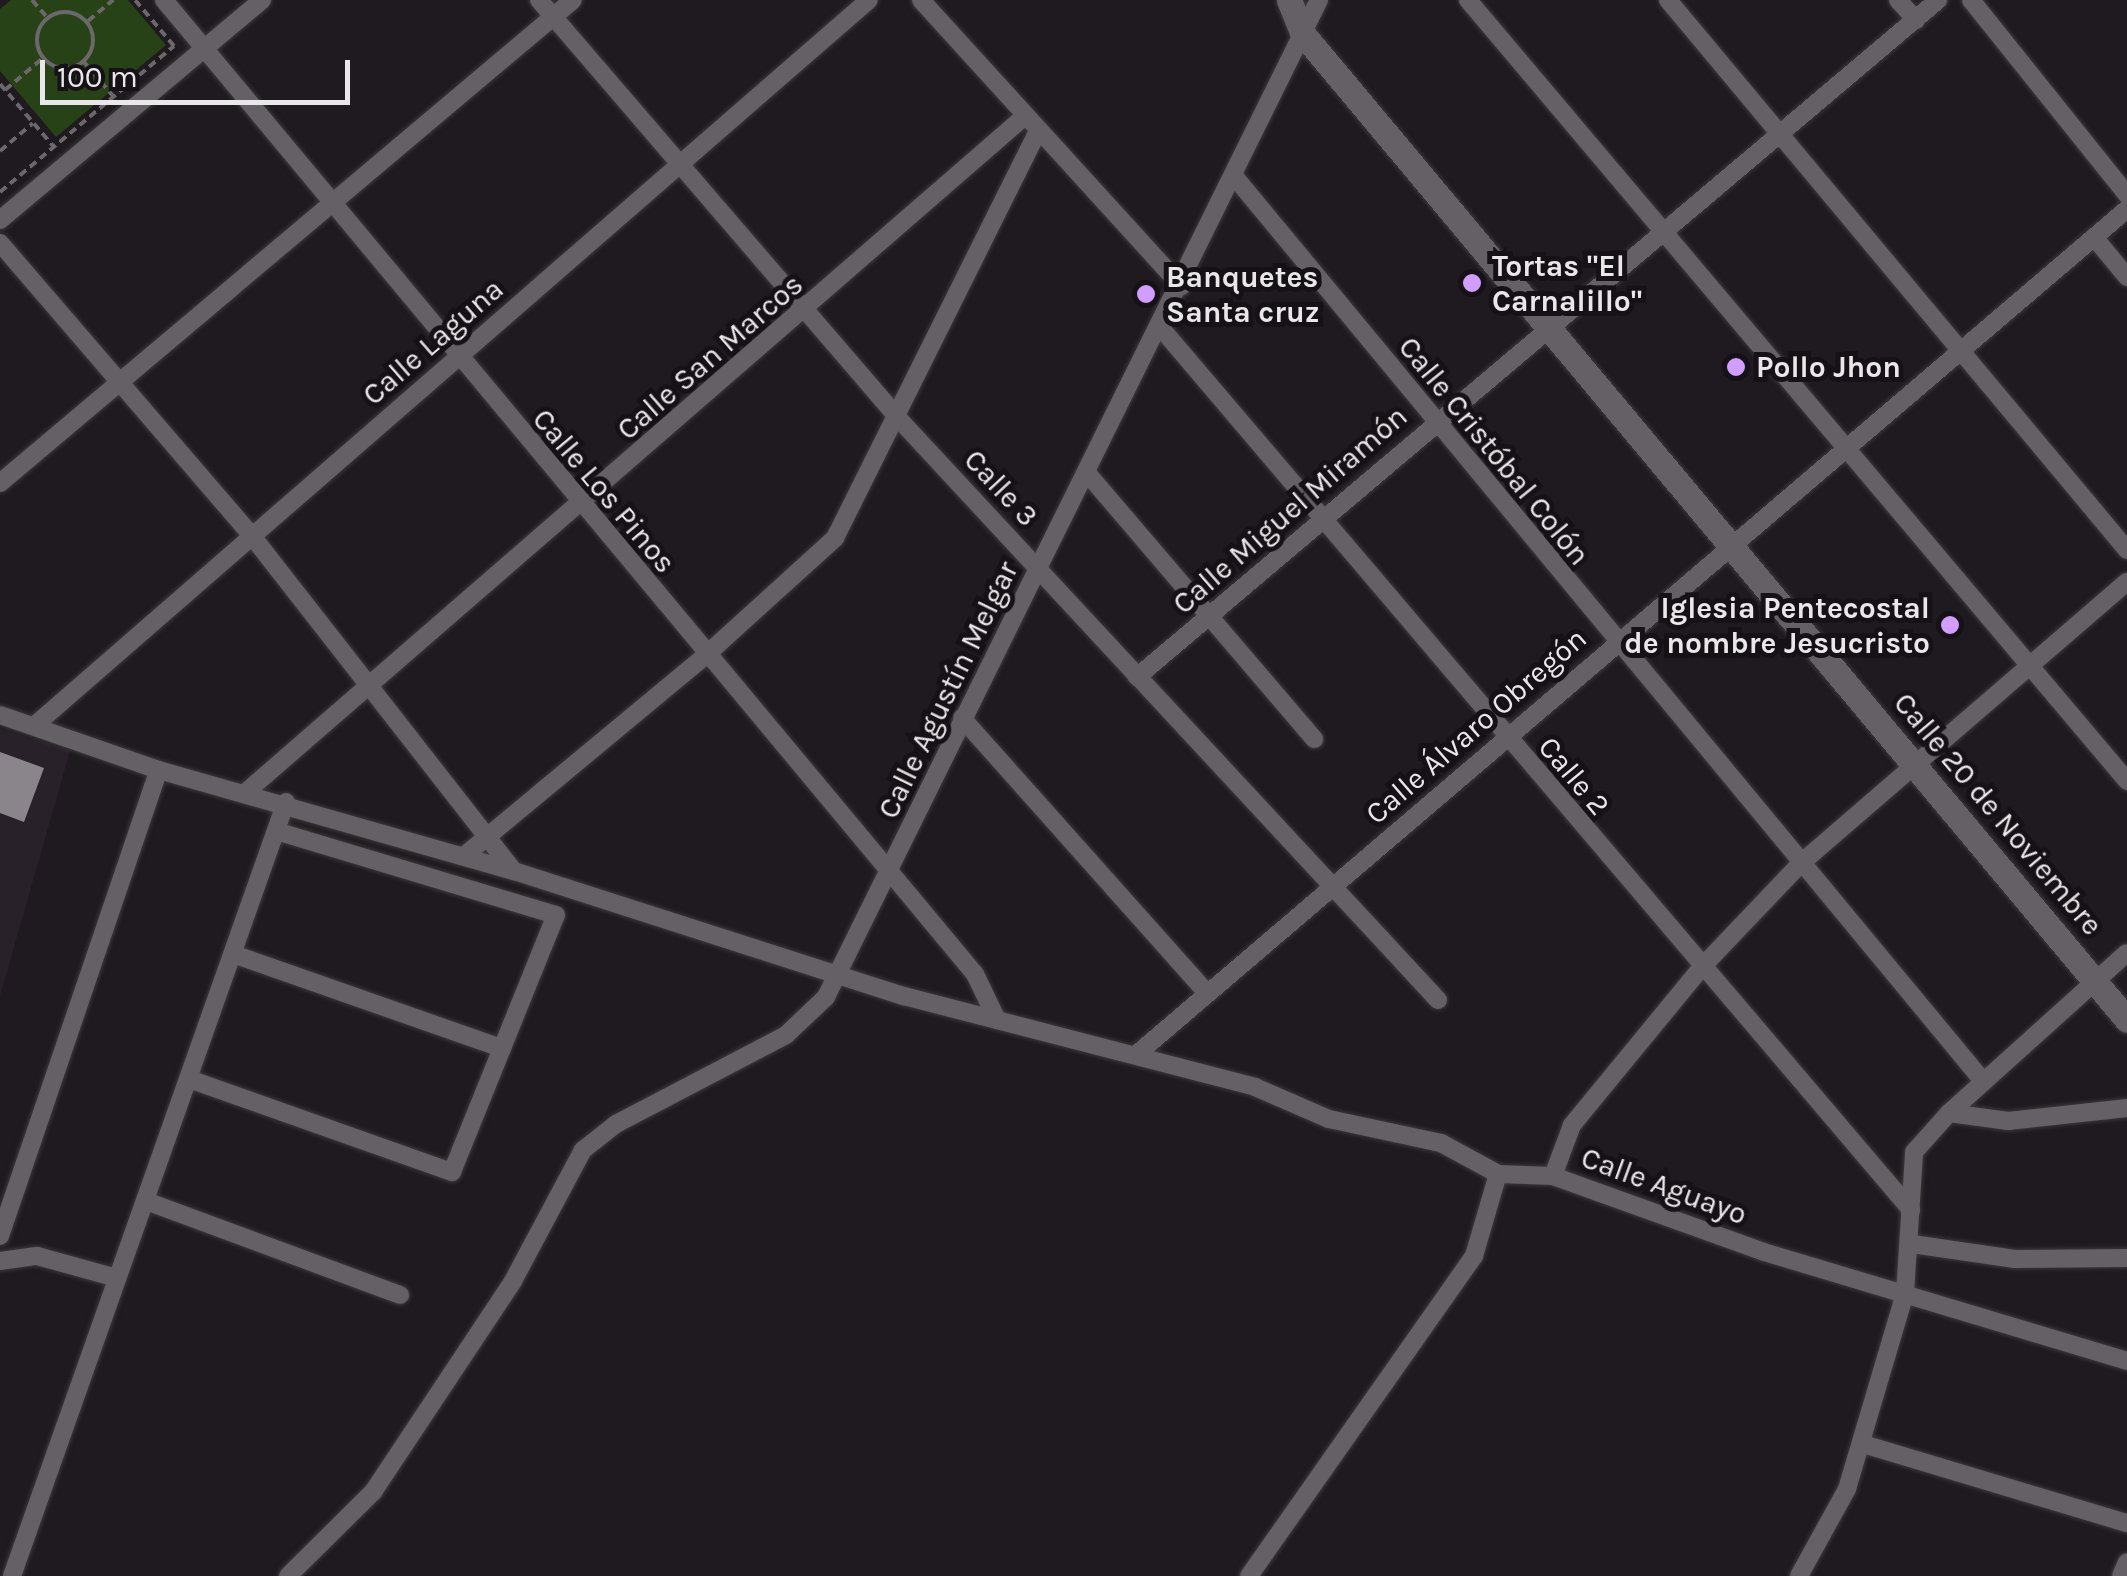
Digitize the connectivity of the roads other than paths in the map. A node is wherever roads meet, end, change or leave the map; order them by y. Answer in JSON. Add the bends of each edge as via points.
{"nodes":[{"id":1,"x":164,"y":0,"type":"edge"},
{"id":2,"x":262,"y":0,"type":"edge"},
{"id":3,"x":539,"y":0,"type":"edge"},
{"id":4,"x":573,"y":0,"type":"edge"},
{"id":5,"x":869,"y":0,"type":"edge"},
{"id":6,"x":920,"y":0,"type":"edge"},
{"id":7,"x":1289,"y":0,"type":"edge"},
{"id":8,"x":1319,"y":0,"type":"edge"},
{"id":9,"x":1668,"y":0,"type":"edge"},
{"id":10,"x":1898,"y":0,"type":"edge"},
{"id":11,"x":1938,"y":0,"type":"edge"},
{"id":12,"x":1971,"y":0,"type":"edge"},
{"id":13,"x":1479,"y":4,"type":"edge"},
{"id":14,"x":553,"y":16,"type":"junction"},
{"id":15,"x":1916,"y":20,"type":"junction"},
{"id":16,"x":1303,"y":34,"type":"junction"},
{"id":17,"x":203,"y":47,"type":"junction"},
{"id":18,"x":1032,"y":123,"type":"junction"},
{"id":19,"x":1777,"y":132,"type":"junction"},
{"id":20,"x":680,"y":163,"type":"junction"},
{"id":21,"x":1234,"y":176,"type":"junction"},
{"id":22,"x":2127,"y":195,"type":"edge"},
{"id":23,"x":333,"y":202,"type":"junction"},
{"id":24,"x":2127,"y":208,"type":"edge"},
{"id":25,"x":0,"y":220,"type":"edge"},
{"id":26,"x":1662,"y":230,"type":"junction"},
{"id":27,"x":2094,"y":237,"type":"junction"},
{"id":28,"x":0,"y":243,"type":"edge"},
{"id":29,"x":2127,"y":277,"type":"edge"},
{"id":30,"x":1181,"y":286,"type":"junction"},
{"id":31,"x":806,"y":310,"type":"junction"},
{"id":32,"x":1550,"y":326,"type":"junction"},
{"id":33,"x":1161,"y":328,"type":"junction"},
{"id":34,"x":1958,"y":349,"type":"junction"},
{"id":35,"x":458,"y":356,"type":"junction"},
{"id":36,"x":119,"y":381,"type":"junction"},
{"id":37,"x":898,"y":418,"type":"junction"},
{"id":38,"x":1435,"y":422,"type":"junction"},
{"id":39,"x":1844,"y":447,"type":"junction"},
{"id":40,"x":1087,"y":473,"type":"junction"},
{"id":41,"x":0,"y":483,"type":"edge"},
{"id":42,"x":581,"y":507,"type":"junction"},
{"id":43,"x":1323,"y":519,"type":"junction"},
{"id":44,"x":252,"y":536,"type":"junction"},
{"id":45,"x":1730,"y":544,"type":"junction"},
{"id":46,"x":2127,"y":550,"type":"edge"},
{"id":47,"x":1038,"y":569,"type":"junction"},
{"id":48,"x":2127,"y":582,"type":"edge"},
{"id":49,"x":1210,"y":615,"type":"junction"},
{"id":50,"x":1615,"y":643,"type":"junction"},
{"id":51,"x":705,"y":656,"type":"junction"},
{"id":52,"x":2028,"y":665,"type":"junction"},
{"id":53,"x":1137,"y":677,"type":"junction"},
{"id":54,"x":368,"y":684,"type":"junction"},
{"id":55,"x":4,"y":712,"type":"edge"},
{"id":56,"x":962,"y":718,"type":"junction"},
{"id":57,"x":34,"y":726,"type":"junction"},
{"id":58,"x":1505,"y":737,"type":"junction"},
{"id":59,"x":1314,"y":740,"type":"dead end"},
{"id":60,"x":1912,"y":762,"type":"junction"},
{"id":61,"x":158,"y":770,"type":"junction"},
{"id":62,"x":2127,"y":781,"type":"edge"},
{"id":63,"x":246,"y":792,"type":"junction"},
{"id":64,"x":286,"y":802,"type":"junction"},
{"id":65,"x":276,"y":831,"type":"junction"},
{"id":66,"x":489,"y":835,"type":"junction"},
{"id":67,"x":464,"y":856,"type":"junction"},
{"id":68,"x":1800,"y":864,"type":"junction"},
{"id":69,"x":514,"y":871,"type":"junction"},
{"id":70,"x":890,"y":872,"type":"junction"},
{"id":71,"x":1330,"y":887,"type":"junction"},
{"id":72,"x":2127,"y":953,"type":"edge"},
{"id":73,"x":233,"y":954,"type":"junction"},
{"id":74,"x":1700,"y":968,"type":"junction"},
{"id":75,"x":840,"y":973,"type":"junction"},
{"id":76,"x":2095,"y":981,"type":"junction"},
{"id":77,"x":1206,"y":992,"type":"junction"},
{"id":78,"x":1438,"y":1000,"type":"dead end"},
{"id":79,"x":997,"y":1020,"type":"junction"},
{"id":80,"x":2127,"y":1020,"type":"edge"},
{"id":81,"x":502,"y":1048,"type":"junction"},
{"id":82,"x":1137,"y":1054,"type":"junction"},
{"id":83,"x":189,"y":1079,"type":"junction"},
{"id":84,"x":1983,"y":1081,"type":"junction"},
{"id":85,"x":2127,"y":1108,"type":"edge"},
{"id":86,"x":1949,"y":1112,"type":"junction"},
{"id":87,"x":1498,"y":1174,"type":"junction"},
{"id":88,"x":1553,"y":1176,"type":"junction"},
{"id":89,"x":146,"y":1201,"type":"junction"},
{"id":90,"x":1912,"y":1210,"type":"junction"},
{"id":91,"x":0,"y":1236,"type":"edge"},
{"id":92,"x":1912,"y":1244,"type":"junction"},
{"id":93,"x":2127,"y":1258,"type":"edge"},
{"id":94,"x":0,"y":1261,"type":"edge"},
{"id":95,"x":118,"y":1278,"type":"junction"},
{"id":96,"x":1904,"y":1293,"type":"junction"},
{"id":97,"x":400,"y":1295,"type":"dead end"},
{"id":98,"x":2127,"y":1361,"type":"edge"},
{"id":99,"x":1863,"y":1444,"type":"junction"},
{"id":100,"x":2127,"y":1523,"type":"edge"},
{"id":101,"x":2127,"y":1562,"type":"edge"},
{"id":102,"x":12,"y":1576,"type":"edge"},
{"id":103,"x":288,"y":1576,"type":"edge"},
{"id":104,"x":1249,"y":1576,"type":"edge"},
{"id":105,"x":1799,"y":1576,"type":"edge"},
{"id":106,"x":2121,"y":1576,"type":"edge"}],
"edges":[{"from":1,"to":17,"type":"street","name":"Calle Los Pinos"},
{"from":2,"to":17,"type":"street"},
{"from":3,"to":14,"type":"street","name":"Calle 3"},
{"from":4,"to":14,"type":"street"},
{"from":5,"to":20,"type":"street","name":"Calle Laguna"},
{"from":6,"to":18,"type":"street"},
{"from":7,"to":16,"type":"street","name":"Calle 20 de Noviembre"},
{"from":8,"to":16,"type":"street","name":"Calle Agustín Melgar"},
{"from":9,"to":19,"type":"street"},
{"from":10,"to":15,"type":"street"},
{"from":11,"to":15,"type":"street","name":"Calle Miguel Miramón"},
{"from":12,"to":22,"type":"street"},
{"from":13,"to":26,"type":"street"},
{"from":14,"to":20,"type":"street","name":"Calle 3"},
{"from":14,"to":23,"type":"street"},
{"from":15,"to":19,"type":"street","name":"Calle Miguel Miramón"},
{"from":16,"to":21,"type":"street","name":"Calle Agustín Melgar"},
{"from":16,"to":32,"type":"street","name":"Calle 20 de Noviembre"},
{"from":17,"to":23,"type":"street","name":"Calle Los Pinos"},
{"from":17,"to":25,"type":"street"},
{"from":18,"to":30,"type":"street"},
{"from":18,"to":31,"type":"street","name":"Calle San Marcos"},
{"from":18,"to":37,"type":"street"},
{"from":19,"to":26,"type":"street","name":"Calle Miguel Miramón"},
{"from":19,"to":34,"type":"street"},
{"from":20,"to":31,"type":"street","name":"Calle 3"},
{"from":20,"to":35,"type":"street","name":"Calle Laguna"},
{"from":21,"to":30,"type":"street","name":"Calle Agustín Melgar"},
{"from":21,"to":38,"type":"street","name":"Calle Cristóbal Colón"},
{"from":23,"to":35,"type":"street","name":"Calle Los Pinos"},
{"from":23,"to":36,"type":"street"},
{"from":24,"to":27,"type":"street","name":"Calle Álvaro Obregón"},
{"from":26,"to":32,"type":"street","name":"Calle Miguel Miramón"},
{"from":26,"to":39,"type":"street"},
{"from":27,"to":29,"type":"street"},
{"from":27,"to":34,"type":"street","name":"Calle Álvaro Obregón"},
{"from":28,"to":36,"type":"street"},
{"from":30,"to":33,"type":"street","name":"Calle Agustín Melgar"},
{"from":31,"to":37,"type":"street","name":"Calle 3"},
{"from":31,"to":42,"type":"street","name":"Calle San Marcos"},
{"from":32,"to":38,"type":"street","name":"Calle Miguel Miramón"},
{"from":32,"to":45,"type":"street","name":"Calle 20 de Noviembre"},
{"from":33,"to":40,"type":"street","name":"Calle Agustín Melgar"},
{"from":33,"to":43,"type":"street","name":"Calle 2"},
{"from":34,"to":39,"type":"street","name":"Calle Álvaro Obregón"},
{"from":34,"to":46,"type":"street"},
{"from":35,"to":42,"type":"street","name":"Calle Los Pinos"},
{"from":35,"to":44,"type":"street","name":"Calle Laguna"},
{"from":36,"to":41,"type":"street"},
{"from":36,"to":44,"type":"street"},
{"from":37,"to":47,"type":"street","name":"Calle 3"},
{"from":37,"to":51,"type":"street","via":[[835,538]]},
{"from":38,"to":43,"type":"street","name":"Calle Miguel Miramón"},
{"from":38,"to":50,"type":"street","name":"Calle Cristóbal Colón"},
{"from":39,"to":45,"type":"street","name":"Calle Álvaro Obregón"},
{"from":39,"to":52,"type":"street"},
{"from":40,"to":47,"type":"street","name":"Calle Agustín Melgar"},
{"from":40,"to":49,"type":"street"},
{"from":42,"to":51,"type":"street","name":"Calle Los Pinos"},
{"from":42,"to":54,"type":"street","name":"Calle San Marcos"},
{"from":43,"to":49,"type":"street","name":"Calle Miguel Miramón"},
{"from":43,"to":58,"type":"street","name":"Calle 2"},
{"from":44,"to":54,"type":"street"},
{"from":44,"to":57,"type":"street","name":"Calle Laguna"},
{"from":45,"to":50,"type":"street","name":"Calle Álvaro Obregón"},
{"from":45,"to":60,"type":"street","name":"Calle 20 de Noviembre"},
{"from":47,"to":53,"type":"street","name":"Calle 3"},
{"from":47,"to":56,"type":"street","name":"Calle Agustín Melgar"},
{"from":48,"to":52,"type":"street"},
{"from":49,"to":53,"type":"street","name":"Calle Miguel Miramón"},
{"from":49,"to":59,"type":"street"},
{"from":50,"to":58,"type":"street","name":"Calle Álvaro Obregón"},
{"from":50,"to":68,"type":"street","name":"Calle Cristóbal Colón"},
{"from":51,"to":66,"type":"street"},
{"from":51,"to":70,"type":"street","name":"Calle Los Pinos"},
{"from":52,"to":60,"type":"street"},
{"from":52,"to":62,"type":"street"},
{"from":53,"to":71,"type":"street","name":"Calle 3"},
{"from":54,"to":63,"type":"street","name":"Calle San Marcos"},
{"from":54,"to":66,"type":"street"},
{"from":55,"to":57,"type":"street","name":"Calle Aguayo"},
{"from":56,"to":70,"type":"street","name":"Calle Agustín Melgar"},
{"from":56,"to":77,"type":"street"},
{"from":57,"to":61,"type":"street","name":"Calle Aguayo"},
{"from":58,"to":71,"type":"street","name":"Calle Álvaro Obregón"},
{"from":58,"to":74,"type":"street","name":"Calle 2"},
{"from":60,"to":68,"type":"street"},
{"from":60,"to":76,"type":"street","name":"Calle 20 de Noviembre"},
{"from":61,"to":63,"type":"street","name":"Calle Aguayo"},
{"from":61,"to":91,"type":"street"},
{"from":63,"to":64,"type":"street","name":"Calle Aguayo"},
{"from":64,"to":65,"type":"street"},
{"from":64,"to":67,"type":"street","name":"Calle Aguayo"},
{"from":65,"to":73,"type":"street"},
{"from":65,"to":81,"type":"street","via":[[556,916]]},
{"from":66,"to":67,"type":"street"},
{"from":66,"to":69,"type":"street"},
{"from":67,"to":69,"type":"street","name":"Calle Aguayo"},
{"from":68,"to":74,"type":"street"},
{"from":68,"to":84,"type":"street","name":"Calle Cristóbal Colón"},
{"from":69,"to":75,"type":"street","name":"Calle Aguayo"},
{"from":70,"to":75,"type":"street","name":"Calle Agustín Melgar"},
{"from":70,"to":79,"type":"street","name":"Calle Los Pinos","via":[[978,980]]},
{"from":71,"to":77,"type":"street","name":"Calle Álvaro Obregón"},
{"from":71,"to":78,"type":"street","name":"Calle 3"},
{"from":72,"to":76,"type":"street"},
{"from":73,"to":81,"type":"street"},
{"from":73,"to":83,"type":"street"},
{"from":74,"to":88,"type":"street","via":[[1566,1135]]},
{"from":74,"to":90,"type":"street","name":"Calle 2"},
{"from":75,"to":79,"type":"street","name":"Calle Aguayo"},
{"from":75,"to":103,"type":"street","name":"Calle Agustín Melgar","via":[[809,1017],[786,1035],[616,1124],[583,1150],[513,1281],[373,1492]]},
{"from":76,"to":80,"type":"street","name":"Calle 20 de Noviembre"},
{"from":76,"to":84,"type":"street"},
{"from":77,"to":82,"type":"street","name":"Calle Álvaro Obregón"},
{"from":79,"to":82,"type":"street","name":"Calle Aguayo"},
{"from":81,"to":83,"type":"street","via":[[452,1172]]},
{"from":82,"to":87,"type":"street","name":"Calle Aguayo","via":[[1266,1091],[1321,1117],[1441,1143]]},
{"from":83,"to":89,"type":"street"},
{"from":84,"to":86,"type":"street"},
{"from":85,"to":86,"type":"street","via":[[2008,1121]]},
{"from":86,"to":90,"type":"street","via":[[1914,1152]]},
{"from":87,"to":88,"type":"street","name":"Calle Aguayo"},
{"from":87,"to":104,"type":"street","via":[[1474,1256]]},
{"from":88,"to":96,"type":"street","name":"Calle Aguayo","via":[[1764,1252]]},
{"from":89,"to":95,"type":"street"},
{"from":89,"to":97,"type":"street"},
{"from":90,"to":92,"type":"street"},
{"from":92,"to":93,"type":"street","via":[[2015,1258]]},
{"from":92,"to":96,"type":"street"},
{"from":94,"to":95,"type":"street","via":[[37,1256]]},
{"from":95,"to":102,"type":"street"},
{"from":96,"to":98,"type":"street","name":"Calle Aguayo"},
{"from":96,"to":99,"type":"street"},
{"from":99,"to":100,"type":"street"},
{"from":99,"to":105,"type":"street","via":[[1833,1522]]},
{"from":101,"to":106,"type":"street"}]}
